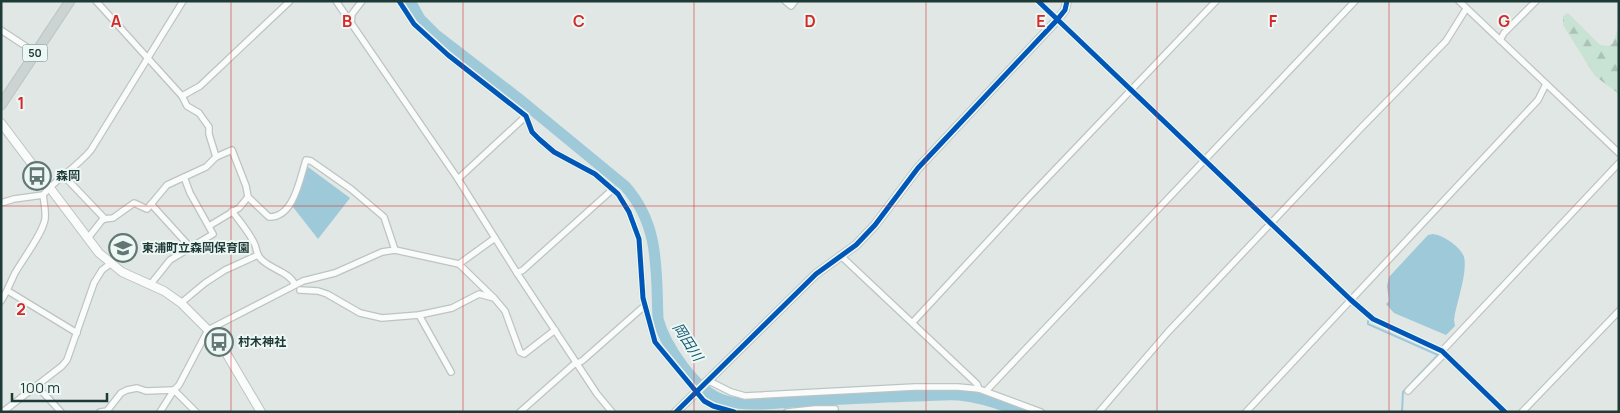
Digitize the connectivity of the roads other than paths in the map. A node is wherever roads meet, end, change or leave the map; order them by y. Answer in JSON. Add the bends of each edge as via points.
{"nodes":[{"id":1,"x":70,"y":1,"type":"edge"},
{"id":2,"x":96,"y":1,"type":"edge"},
{"id":3,"x":183,"y":1,"type":"edge"},
{"id":4,"x":290,"y":1,"type":"edge"},
{"id":5,"x":336,"y":1,"type":"edge"},
{"id":6,"x":362,"y":1,"type":"edge"},
{"id":7,"x":399,"y":1,"type":"edge"},
{"id":8,"x":785,"y":1,"type":"edge"},
{"id":9,"x":795,"y":1,"type":"edge"},
{"id":10,"x":1038,"y":1,"type":"edge"},
{"id":11,"x":1067,"y":1,"type":"edge"},
{"id":12,"x":1216,"y":1,"type":"edge"},
{"id":13,"x":1355,"y":1,"type":"edge"},
{"id":14,"x":1459,"y":1,"type":"edge"},
{"id":15,"x":1536,"y":1,"type":"edge"},
{"id":16,"x":1466,"y":9,"type":"junction"},
{"id":17,"x":1057,"y":20,"type":"junction"},
{"id":18,"x":351,"y":24,"type":"junction"},
{"id":19,"x":1,"y":30,"type":"edge"},
{"id":20,"x":1500,"y":40,"type":"junction"},
{"id":21,"x":36,"y":53,"type":"junction"},
{"id":22,"x":149,"y":60,"type":"junction"},
{"id":23,"x":1546,"y":84,"type":"junction"},
{"id":24,"x":1132,"y":91,"type":"junction"},
{"id":25,"x":182,"y":96,"type":"junction"},
{"id":26,"x":1,"y":105,"type":"edge"},
{"id":27,"x":526,"y":116,"type":"junction"},
{"id":28,"x":1,"y":123,"type":"edge"},
{"id":29,"x":1619,"y":153,"type":"edge"},
{"id":30,"x":216,"y":157,"type":"junction"},
{"id":31,"x":1206,"y":160,"type":"junction"},
{"id":32,"x":1619,"y":163,"type":"edge"},
{"id":33,"x":64,"y":176,"type":"junction"},
{"id":34,"x":184,"y":177,"type":"junction"},
{"id":35,"x":458,"y":179,"type":"junction"},
{"id":36,"x":49,"y":188,"type":"junction"},
{"id":37,"x":613,"y":189,"type":"junction"},
{"id":38,"x":43,"y":195,"type":"junction"},
{"id":39,"x":248,"y":197,"type":"junction"},
{"id":40,"x":1,"y":204,"type":"edge"},
{"id":41,"x":151,"y":204,"type":"junction"},
{"id":42,"x":232,"y":211,"type":"junction"},
{"id":43,"x":105,"y":219,"type":"junction"},
{"id":44,"x":1272,"y":224,"type":"junction"},
{"id":45,"x":208,"y":226,"type":"junction"},
{"id":46,"x":88,"y":238,"type":"junction"},
{"id":47,"x":495,"y":238,"type":"junction"},
{"id":48,"x":191,"y":248,"type":"junction"},
{"id":49,"x":395,"y":250,"type":"junction"},
{"id":50,"x":840,"y":255,"type":"junction"},
{"id":51,"x":258,"y":256,"type":"junction"},
{"id":52,"x":110,"y":264,"type":"junction"},
{"id":53,"x":459,"y":264,"type":"junction"},
{"id":54,"x":517,"y":273,"type":"junction"},
{"id":55,"x":150,"y":285,"type":"junction"},
{"id":56,"x":295,"y":285,"type":"junction"},
{"id":57,"x":300,"y":290,"type":"dead end"},
{"id":58,"x":8,"y":291,"type":"junction"},
{"id":59,"x":494,"y":298,"type":"junction"},
{"id":60,"x":1351,"y":300,"type":"junction"},
{"id":61,"x":1,"y":301,"type":"edge"},
{"id":62,"x":181,"y":303,"type":"junction"},
{"id":63,"x":645,"y":307,"type":"junction"},
{"id":64,"x":1619,"y":311,"type":"edge"},
{"id":65,"x":419,"y":315,"type":"junction"},
{"id":66,"x":913,"y":322,"type":"junction"},
{"id":67,"x":208,"y":330,"type":"junction"},
{"id":68,"x":555,"y":330,"type":"junction"},
{"id":69,"x":77,"y":333,"type":"junction"},
{"id":70,"x":1443,"y":352,"type":"junction"},
{"id":71,"x":578,"y":363,"type":"junction"},
{"id":72,"x":451,"y":372,"type":"dead end"},
{"id":73,"x":709,"y":381,"type":"junction"},
{"id":74,"x":37,"y":386,"type":"junction"},
{"id":75,"x":979,"y":389,"type":"junction"},
{"id":76,"x":174,"y":390,"type":"junction"},
{"id":77,"x":986,"y":391,"type":"junction"},
{"id":78,"x":1408,"y":391,"type":"dead end"},
{"id":79,"x":696,"y":393,"type":"junction"},
{"id":80,"x":1,"y":407,"type":"edge"},
{"id":81,"x":835,"y":409,"type":"dead end"},
{"id":82,"x":4,"y":412,"type":"edge"},
{"id":83,"x":62,"y":412,"type":"edge"},
{"id":84,"x":100,"y":412,"type":"edge"},
{"id":85,"x":160,"y":412,"type":"edge"},
{"id":86,"x":196,"y":412,"type":"edge"},
{"id":87,"x":261,"y":412,"type":"edge"},
{"id":88,"x":520,"y":412,"type":"edge"},
{"id":89,"x":612,"y":412,"type":"edge"},
{"id":90,"x":676,"y":412,"type":"edge"},
{"id":91,"x":734,"y":412,"type":"edge"},
{"id":92,"x":787,"y":412,"type":"edge"},
{"id":93,"x":1041,"y":412,"type":"edge"},
{"id":94,"x":1099,"y":412,"type":"edge"},
{"id":95,"x":1246,"y":412,"type":"edge"},
{"id":96,"x":1505,"y":412,"type":"edge"},
{"id":97,"x":1522,"y":412,"type":"edge"}],
"edges":[{"from":1,"to":21,"type":"main road","number":"50"},
{"from":2,"to":22,"type":"street"},
{"from":3,"to":22,"type":"street"},
{"from":4,"to":25,"type":"street","via":[[200,86]]},
{"from":5,"to":18,"type":"street"},
{"from":6,"to":18,"type":"street","via":[[352,14]]},
{"from":7,"to":27,"type":"street","via":[[414,24],[448,55]]},
{"from":8,"to":9,"type":"street","via":[[790,6]]},
{"from":10,"to":17,"type":"street"},
{"from":11,"to":17,"type":"street"},
{"from":12,"to":24,"type":"street"},
{"from":13,"to":31,"type":"street"},
{"from":14,"to":16,"type":"street"},
{"from":15,"to":20,"type":"street"},
{"from":16,"to":20,"type":"street"},
{"from":16,"to":44,"type":"street","via":[[1446,41]]},
{"from":17,"to":24,"type":"street"},
{"from":17,"to":50,"type":"street","via":[[918,168],[875,225]]},
{"from":18,"to":35,"type":"street"},
{"from":19,"to":21,"type":"street"},
{"from":20,"to":23,"type":"street"},
{"from":21,"to":26,"type":"main road","number":"50"},
{"from":22,"to":25,"type":"street"},
{"from":22,"to":33,"type":"street","via":[[91,150]]},
{"from":23,"to":29,"type":"street"},
{"from":23,"to":60,"type":"street","via":[[1538,100]]},
{"from":24,"to":31,"type":"street"},
{"from":24,"to":66,"type":"street","via":[[1027,198]]},
{"from":25,"to":30,"type":"street","via":[[187,106],[199,113],[209,127]]},
{"from":27,"to":35,"type":"street"},
{"from":27,"to":37,"type":"street","via":[[532,132],[554,152],[595,174]]},
{"from":28,"to":36,"type":"street"},
{"from":30,"to":34,"type":"street","via":[[206,167]]},
{"from":30,"to":39,"type":"street","via":[[232,150]]},
{"from":31,"to":44,"type":"street"},
{"from":31,"to":77,"type":"street"},
{"from":32,"to":70,"type":"street"},
{"from":33,"to":36,"type":"street"},
{"from":33,"to":43,"type":"street"},
{"from":34,"to":41,"type":"street","via":[[167,185]]},
{"from":34,"to":45,"type":"street"},
{"from":35,"to":47,"type":"street"},
{"from":36,"to":38,"type":"street"},
{"from":36,"to":46,"type":"street"},
{"from":37,"to":54,"type":"street"},
{"from":37,"to":63,"type":"street","via":[[636,228]]},
{"from":38,"to":40,"type":"street"},
{"from":38,"to":58,"type":"street","via":[[44,226],[9,284]]},
{"from":39,"to":42,"type":"street"},
{"from":39,"to":49,"type":"street","via":[[269,217],[282,214],[295,193],[306,160],[311,161],[384,217]]},
{"from":41,"to":43,"type":"street","via":[[146,209],[134,203],[113,218]]},
{"from":41,"to":48,"type":"street"},
{"from":42,"to":45,"type":"street"},
{"from":42,"to":51,"type":"street","via":[[256,245]]},
{"from":43,"to":46,"type":"street"},
{"from":44,"to":60,"type":"street"},
{"from":44,"to":94,"type":"street","via":[[1168,332]]},
{"from":45,"to":48,"type":"street","via":[[213,234]]},
{"from":46,"to":52,"type":"street"},
{"from":47,"to":53,"type":"street"},
{"from":47,"to":54,"type":"street"},
{"from":48,"to":55,"type":"street","via":[[170,260]]},
{"from":49,"to":53,"type":"street"},
{"from":49,"to":56,"type":"street"},
{"from":50,"to":66,"type":"street"},
{"from":50,"to":73,"type":"street","via":[[816,274]]},
{"from":51,"to":56,"type":"street","via":[[268,266],[293,280]]},
{"from":51,"to":62,"type":"street","via":[[225,270]]},
{"from":52,"to":55,"type":"street"},
{"from":52,"to":69,"type":"street","via":[[94,282]]},
{"from":53,"to":59,"type":"street"},
{"from":54,"to":68,"type":"street"},
{"from":55,"to":62,"type":"street"},
{"from":56,"to":67,"type":"street"},
{"from":57,"to":65,"type":"street","via":[[327,294],[368,316]]},
{"from":58,"to":61,"type":"street"},
{"from":58,"to":69,"type":"street"},
{"from":59,"to":65,"type":"street","via":[[478,294],[452,308]]},
{"from":59,"to":68,"type":"street","via":[[505,311],[522,353],[527,353]]},
{"from":60,"to":70,"type":"street","via":[[1373,319]]},
{"from":60,"to":95,"type":"street"},
{"from":62,"to":67,"type":"street"},
{"from":63,"to":71,"type":"street"},
{"from":63,"to":79,"type":"street","via":[[656,342]]},
{"from":64,"to":97,"type":"street"},
{"from":65,"to":72,"type":"street"},
{"from":66,"to":75,"type":"street"},
{"from":67,"to":76,"type":"street"},
{"from":67,"to":87,"type":"street","via":[[228,352]]},
{"from":68,"to":71,"type":"street"},
{"from":69,"to":74,"type":"street","via":[[62,366]]},
{"from":70,"to":78,"type":"street"},
{"from":70,"to":96,"type":"street"},
{"from":71,"to":88,"type":"street"},
{"from":71,"to":89,"type":"street"},
{"from":73,"to":75,"type":"street","via":[[745,396],[915,387]]},
{"from":73,"to":79,"type":"street"},
{"from":74,"to":82,"type":"street"},
{"from":74,"to":83,"type":"street"},
{"from":75,"to":77,"type":"street"},
{"from":76,"to":84,"type":"street","via":[[127,390],[107,411]]},
{"from":76,"to":85,"type":"street"},
{"from":76,"to":86,"type":"street"},
{"from":77,"to":93,"type":"street"},
{"from":79,"to":90,"type":"street"},
{"from":79,"to":91,"type":"street","via":[[704,401]]},
{"from":80,"to":82,"type":"street"},
{"from":81,"to":92,"type":"street"}]}
